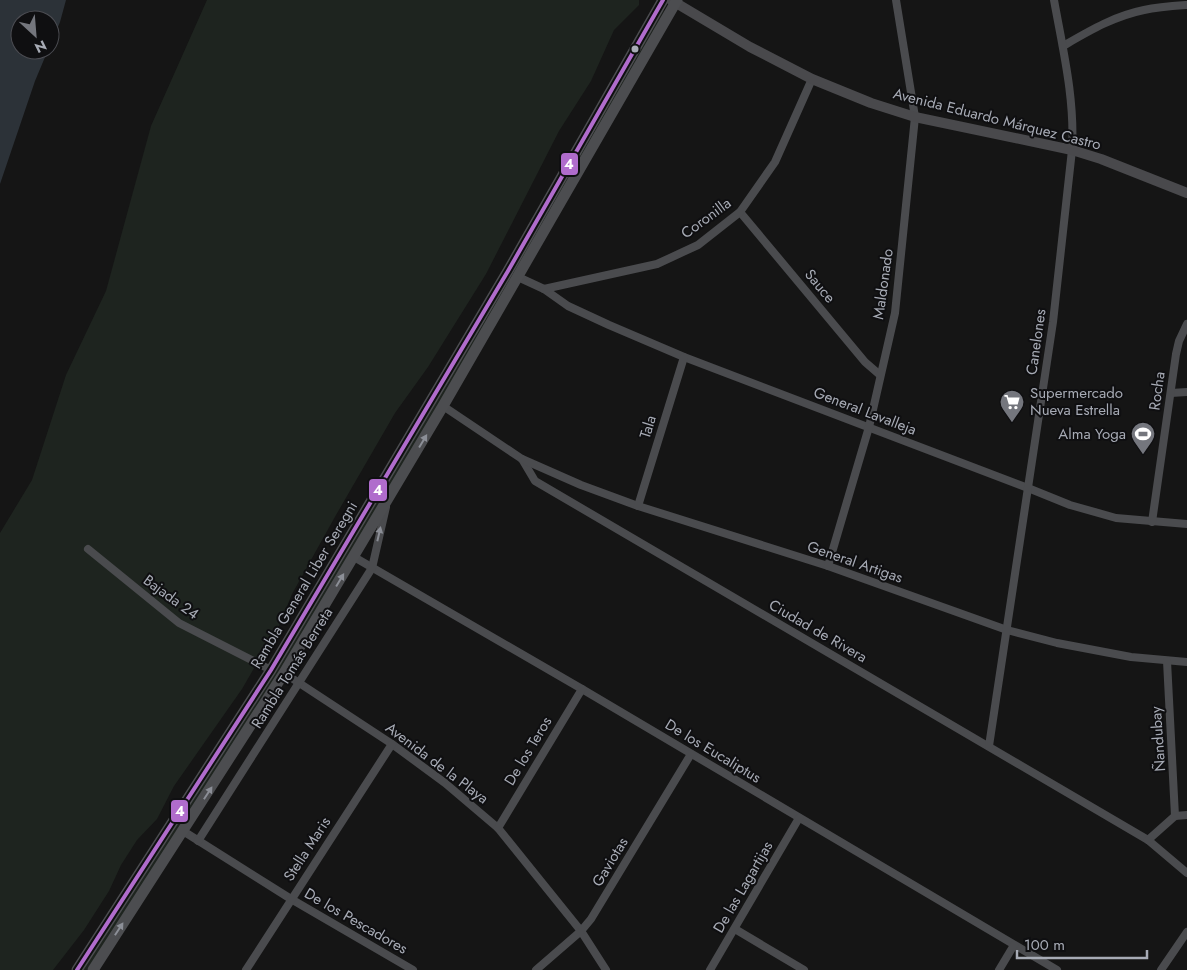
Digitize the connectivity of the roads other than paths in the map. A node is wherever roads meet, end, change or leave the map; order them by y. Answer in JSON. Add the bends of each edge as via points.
{"nodes":[{"id":1,"x":663,"y":0,"type":"edge"},
{"id":2,"x":896,"y":0,"type":"edge"},
{"id":3,"x":1054,"y":0,"type":"edge"},
{"id":4,"x":675,"y":1,"type":"edge"},
{"id":5,"x":1187,"y":5,"type":"edge"},
{"id":6,"x":1063,"y":46,"type":"junction"},
{"id":7,"x":812,"y":79,"type":"junction"},
{"id":8,"x":915,"y":117,"type":"junction"},
{"id":9,"x":1072,"y":150,"type":"junction"},
{"id":10,"x":1187,"y":192,"type":"edge"},
{"id":11,"x":740,"y":212,"type":"junction"},
{"id":12,"x":518,"y":277,"type":"junction"},
{"id":13,"x":544,"y":290,"type":"junction"},
{"id":14,"x":1187,"y":324,"type":"edge"},
{"id":15,"x":684,"y":357,"type":"junction"},
{"id":16,"x":880,"y":375,"type":"junction"},
{"id":17,"x":1187,"y":392,"type":"edge"},
{"id":18,"x":1171,"y":393,"type":"junction"},
{"id":19,"x":443,"y":406,"type":"junction"},
{"id":20,"x":869,"y":427,"type":"junction"},
{"id":21,"x":522,"y":459,"type":"junction"},
{"id":22,"x":1028,"y":488,"type":"junction"},
{"id":23,"x":387,"y":501,"type":"junction"},
{"id":24,"x":638,"y":506,"type":"junction"},
{"id":25,"x":1152,"y":522,"type":"junction"},
{"id":26,"x":1187,"y":524,"type":"edge"},
{"id":27,"x":88,"y":549,"type":"dead end"},
{"id":28,"x":354,"y":557,"type":"junction"},
{"id":29,"x":828,"y":566,"type":"junction"},
{"id":30,"x":372,"y":568,"type":"junction"},
{"id":31,"x":1007,"y":630,"type":"junction"},
{"id":32,"x":1167,"y":661,"type":"junction"},
{"id":33,"x":1187,"y":662,"type":"edge"},
{"id":34,"x":271,"y":670,"type":"junction"},
{"id":35,"x":284,"y":673,"type":"junction"},
{"id":36,"x":300,"y":682,"type":"junction"},
{"id":37,"x":582,"y":689,"type":"junction"},
{"id":38,"x":392,"y":744,"type":"junction"},
{"id":39,"x":989,"y":746,"type":"junction"},
{"id":40,"x":691,"y":754,"type":"junction"},
{"id":41,"x":1187,"y":815,"type":"edge"},
{"id":42,"x":1176,"y":816,"type":"junction"},
{"id":43,"x":798,"y":818,"type":"junction"},
{"id":44,"x":498,"y":828,"type":"junction"},
{"id":45,"x":183,"y":831,"type":"junction"},
{"id":46,"x":1148,"y":840,"type":"junction"},
{"id":47,"x":198,"y":841,"type":"junction"},
{"id":48,"x":1187,"y":873,"type":"edge"},
{"id":49,"x":291,"y":899,"type":"junction"},
{"id":50,"x":734,"y":928,"type":"junction"},
{"id":51,"x":581,"y":931,"type":"junction"},
{"id":52,"x":1187,"y":932,"type":"edge"},
{"id":53,"x":1014,"y":945,"type":"junction"},
{"id":54,"x":77,"y":970,"type":"edge"},
{"id":55,"x":93,"y":970,"type":"edge"},
{"id":56,"x":246,"y":970,"type":"edge"},
{"id":57,"x":413,"y":970,"type":"edge"},
{"id":58,"x":536,"y":970,"type":"edge"},
{"id":59,"x":606,"y":970,"type":"edge"},
{"id":60,"x":710,"y":970,"type":"edge"},
{"id":61,"x":804,"y":970,"type":"edge"},
{"id":62,"x":999,"y":970,"type":"edge"},
{"id":63,"x":1056,"y":970,"type":"edge"},
{"id":64,"x":1161,"y":970,"type":"edge"}],
"edges":[{"from":1,"to":34,"type":"main road","name":"Rambla General Liber Seregni","via":[[500,285]]},
{"from":2,"to":8,"type":"street","name":"Maldonado"},
{"from":3,"to":6,"type":"street","name":"Canelones"},
{"from":4,"to":7,"type":"street","name":"Avenida Eduardo Márquez Castro","via":[[750,47]]},
{"from":4,"to":12,"type":"main road","name":"Rambla General Liber Seregni"},
{"from":5,"to":6,"type":"street","via":[[1144,10],[1119,17],[1094,27]]},
{"from":6,"to":9,"type":"street","name":"Canelones","via":[[1073,124]]},
{"from":7,"to":8,"type":"street","name":"Avenida Eduardo Márquez Castro"},
{"from":7,"to":11,"type":"street","name":"Coronilla","via":[[775,162]]},
{"from":8,"to":9,"type":"street","name":"Avenida Eduardo Márquez Castro"},
{"from":8,"to":16,"type":"street","name":"Maldonado","via":[[895,313]]},
{"from":9,"to":10,"type":"street","name":"Avenida Eduardo Márquez Castro"},
{"from":9,"to":22,"type":"street","name":"Canelones","via":[[1053,322]]},
{"from":11,"to":13,"type":"street","name":"Coronilla","via":[[698,244],[657,264]]},
{"from":11,"to":16,"type":"street","name":"Sauce","via":[[864,362]]},
{"from":12,"to":13,"type":"street","name":"General Lavalleja"},
{"from":12,"to":19,"type":"main road","name":"Rambla General Liber Seregni"},
{"from":13,"to":15,"type":"street","name":"General Lavalleja","via":[[568,306]]},
{"from":14,"to":18,"type":"street","name":"Rocha","via":[[1179,340]]},
{"from":15,"to":20,"type":"street","name":"General Lavalleja"},
{"from":15,"to":24,"type":"street","name":"Tala"},
{"from":16,"to":20,"type":"street","name":"Maldonado"},
{"from":17,"to":18,"type":"street"},
{"from":18,"to":25,"type":"street","name":"Rocha"},
{"from":19,"to":21,"type":"street","name":"Ciudad de Rivera"},
{"from":23,"to":19,"type":"main road","name":"Rambla General Liber Seregni","one_way":true},
{"from":20,"to":22,"type":"street","name":"General Lavalleja"},
{"from":20,"to":29,"type":"street","name":"Maldonado"},
{"from":21,"to":24,"type":"street","name":"General Artigas"},
{"from":21,"to":39,"type":"street","name":"Ciudad de Rivera","via":[[535,481]]},
{"from":22,"to":25,"type":"street","name":"General Lavalleja","via":[[1070,506],[1116,518]]},
{"from":22,"to":31,"type":"street","name":"Canelones"},
{"from":23,"to":28,"type":"main road","name":"Rambla General Liber Seregni"},
{"from":30,"to":23,"type":"street","name":"Rambla Tomás Berreta","one_way":true},
{"from":24,"to":29,"type":"street","name":"General Artigas"},
{"from":25,"to":26,"type":"street","name":"General Lavalleja"},
{"from":27,"to":34,"type":"street","name":"Bajada 24","via":[[179,623]]},
{"from":28,"to":30,"type":"street","name":"De los Eucaliptus"},
{"from":35,"to":28,"type":"main road","name":"Rambla General Liber Seregni","one_way":true},
{"from":29,"to":31,"type":"street","name":"General Artigas"},
{"from":30,"to":36,"type":"street","name":"Rambla Tomás Berreta"},
{"from":30,"to":37,"type":"street","name":"De los Eucaliptus"},
{"from":31,"to":32,"type":"street","name":"General Artigas","via":[[1057,643]]},
{"from":31,"to":39,"type":"street","name":"Canelones"},
{"from":32,"to":33,"type":"street","name":"General Artigas"},
{"from":32,"to":42,"type":"street","name":"Ñandubay"},
{"from":34,"to":54,"type":"main road","name":"Rambla General Liber Seregni"},
{"from":35,"to":36,"type":"street","name":"Avenida de la Playa"},
{"from":45,"to":35,"type":"main road","name":"Rambla General Liber Seregni","one_way":true},
{"from":36,"to":38,"type":"street","name":"Avenida de la Playa"},
{"from":36,"to":47,"type":"street","name":"Rambla Tomás Berreta"},
{"from":37,"to":40,"type":"street","name":"De los Eucaliptus"},
{"from":37,"to":44,"type":"street","name":"De los Teros"},
{"from":38,"to":44,"type":"street","name":"Avenida de la Playa","via":[[445,782]]},
{"from":38,"to":49,"type":"street","name":"Stella Maris"},
{"from":39,"to":46,"type":"street","name":"Ciudad de Rivera"},
{"from":40,"to":43,"type":"street","name":"De los Eucaliptus"},
{"from":40,"to":51,"type":"street","name":"Gaviotas"},
{"from":41,"to":42,"type":"street"},
{"from":42,"to":46,"type":"street"},
{"from":43,"to":50,"type":"street","name":"De las Lagartijas"},
{"from":43,"to":53,"type":"street","name":"De los Eucaliptus"},
{"from":44,"to":51,"type":"street","name":"Avenida de la Playa"},
{"from":45,"to":47,"type":"street","name":"De los Pescadores"},
{"from":55,"to":45,"type":"main road","name":"Rambla General Liber Seregni","one_way":true},
{"from":46,"to":48,"type":"street","name":"Ciudad de Rivera"},
{"from":47,"to":49,"type":"street","name":"De los Pescadores"},
{"from":49,"to":56,"type":"street","name":"Stella Maris"},
{"from":49,"to":57,"type":"street","name":"De los Pescadores"},
{"from":50,"to":60,"type":"street","name":"De las Lagartijas"},
{"from":50,"to":61,"type":"street"},
{"from":51,"to":58,"type":"street","name":"Gaviotas"},
{"from":51,"to":59,"type":"street","name":"Avenida de la Playa"},
{"from":52,"to":64,"type":"street"},
{"from":53,"to":62,"type":"street"},
{"from":53,"to":63,"type":"street","name":"De los Eucaliptus"}]}
